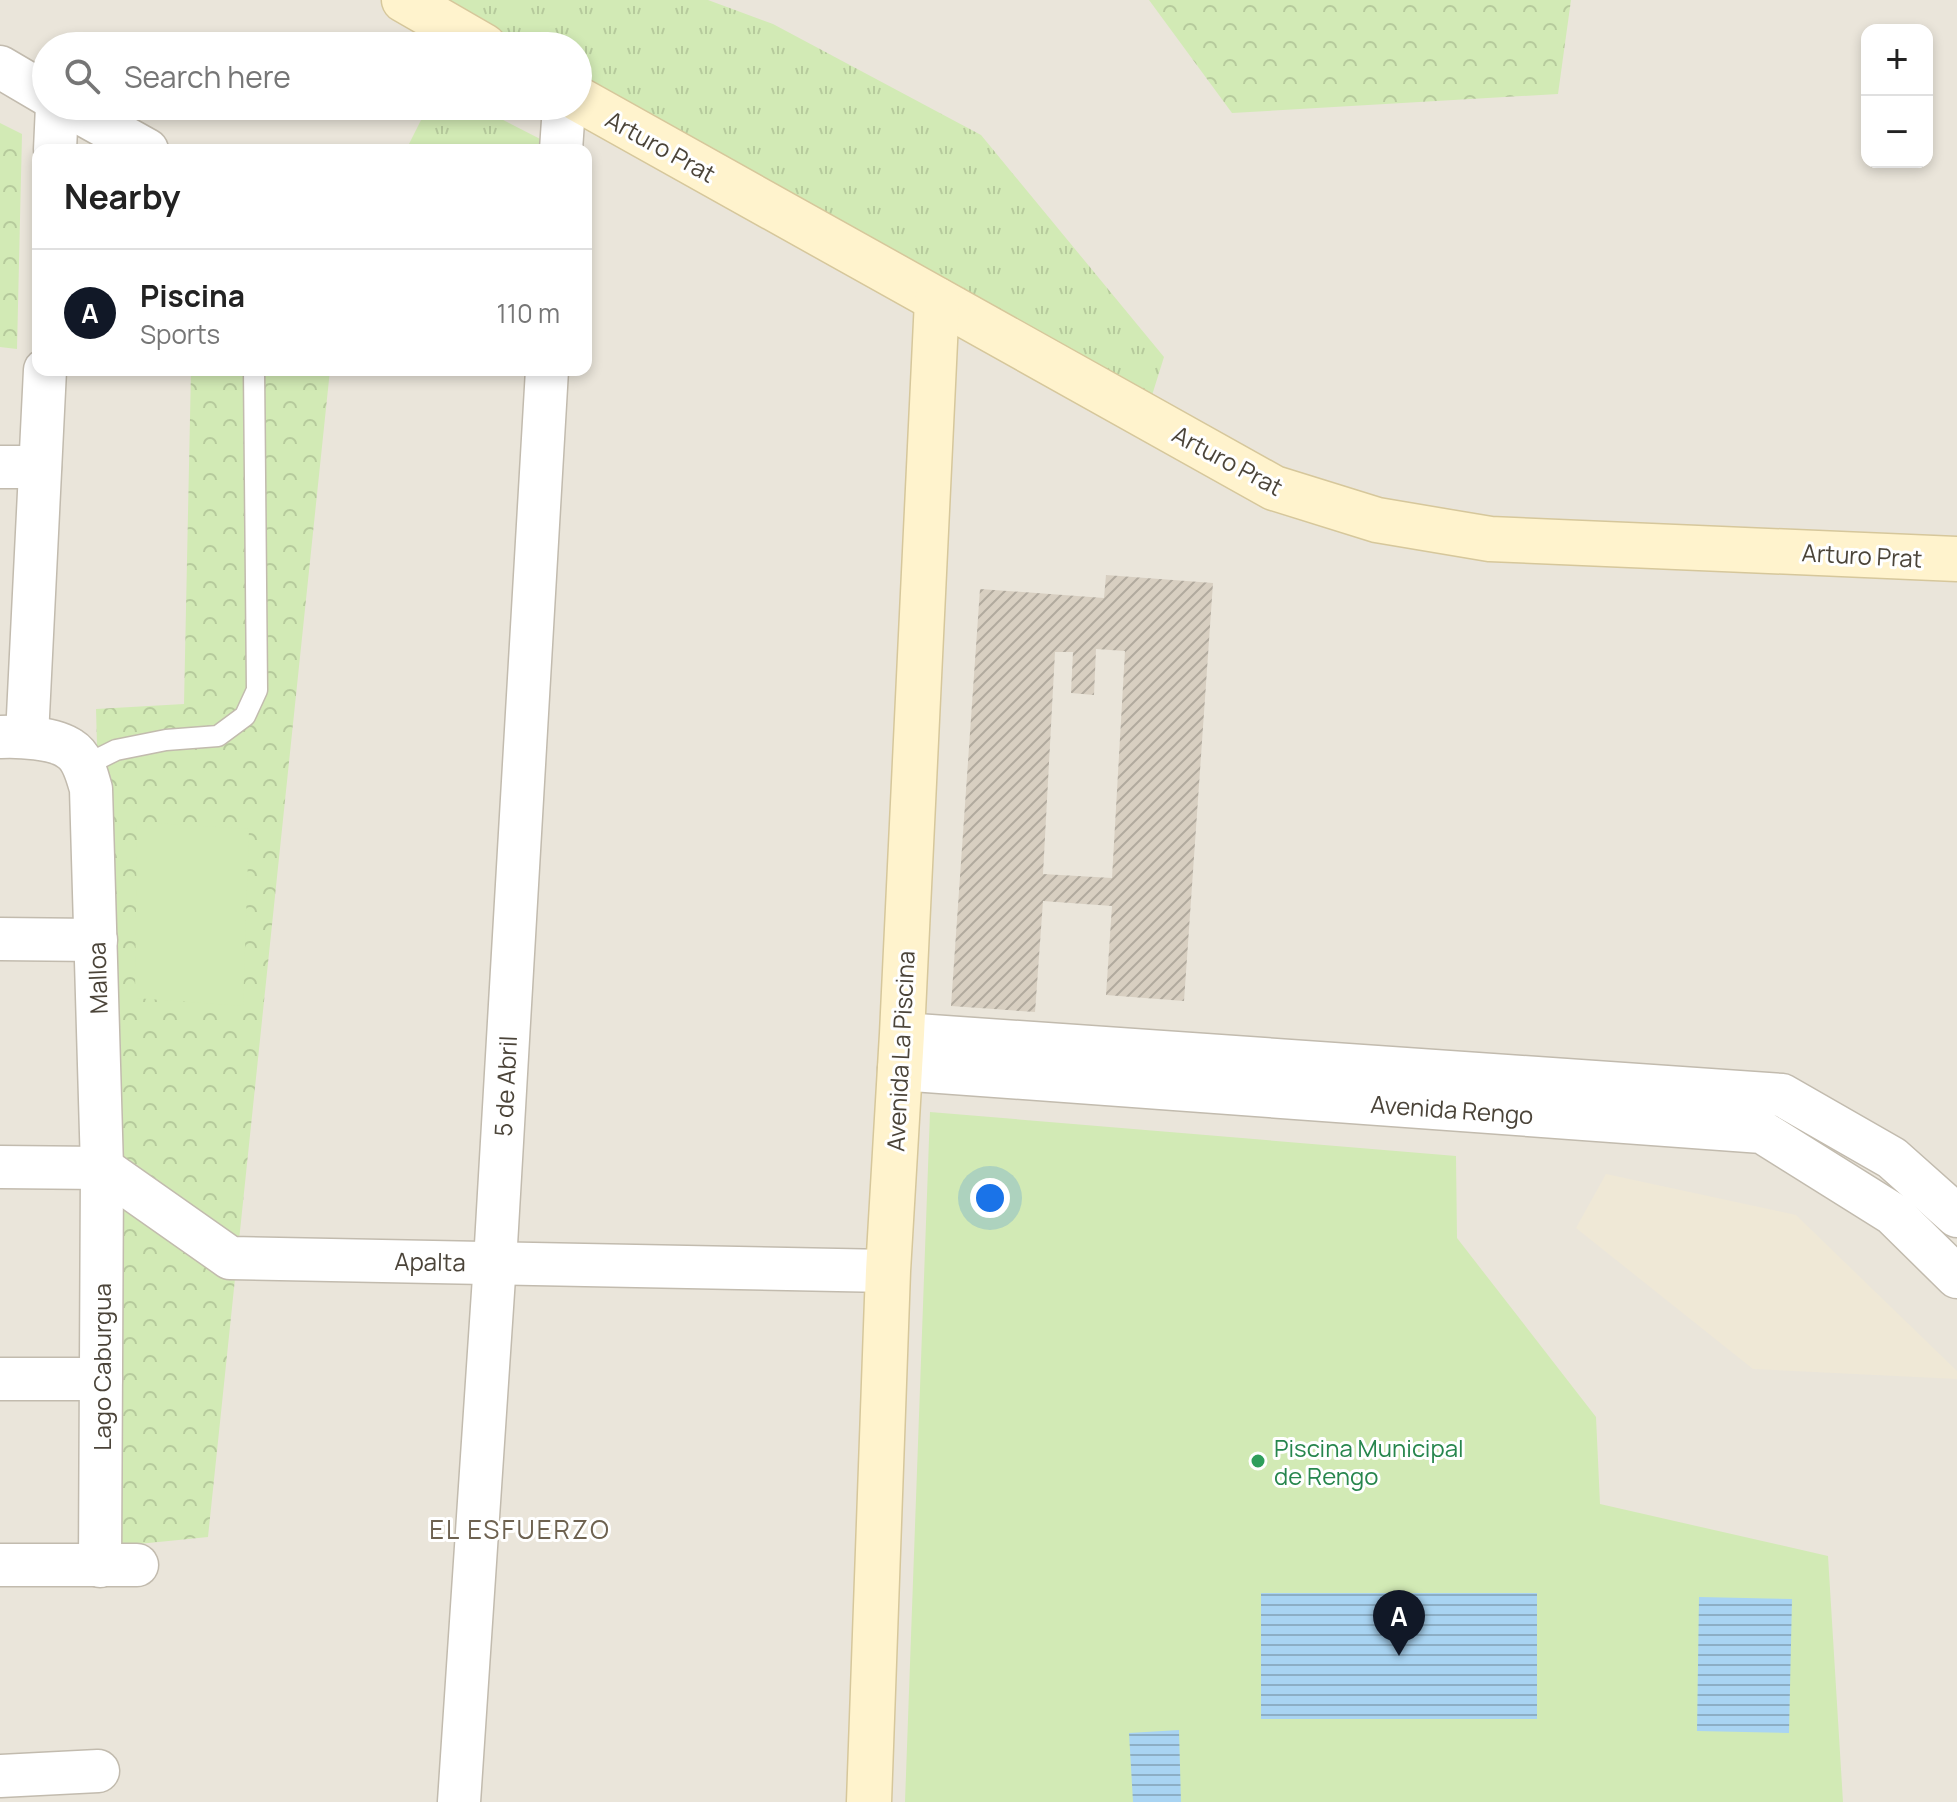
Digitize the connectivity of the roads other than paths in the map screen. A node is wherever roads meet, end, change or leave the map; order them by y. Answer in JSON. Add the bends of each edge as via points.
{"nodes":[{"id":1,"x":404,"y":0,"type":"edge"},
{"id":2,"x":460,"y":32,"type":"edge"},
{"id":3,"x":0,"y":67,"type":"edge"},
{"id":4,"x":32,"y":86,"type":"edge"},
{"id":5,"x":592,"y":107,"type":"edge"},
{"id":6,"x":56,"y":120,"type":"edge"},
{"id":7,"x":93,"y":120,"type":"edge"},
{"id":8,"x":563,"y":120,"type":"edge"},
{"id":9,"x":55,"y":144,"type":"edge"},
{"id":10,"x":136,"y":144,"type":"edge"},
{"id":11,"x":561,"y":144,"type":"edge"},
{"id":12,"x":937,"y":300,"type":"junction"},
{"id":13,"x":43,"y":376,"type":"edge"},
{"id":14,"x":254,"y":376,"type":"edge"},
{"id":15,"x":547,"y":376,"type":"edge"},
{"id":16,"x":20,"y":467,"type":"edge"},
{"id":17,"x":1957,"y":559,"type":"edge"},
{"id":18,"x":14,"y":737,"type":"edge"},
{"id":19,"x":88,"y":777,"type":"junction"},
{"id":20,"x":0,"y":939,"type":"edge"},
{"id":21,"x":96,"y":940,"type":"junction"},
{"id":22,"x":900,"y":1052,"type":"junction"},
{"id":23,"x":0,"y":1167,"type":"edge"},
{"id":24,"x":102,"y":1168,"type":"junction"},
{"id":25,"x":1957,"y":1216,"type":"edge"},
{"id":26,"x":495,"y":1262,"type":"junction"},
{"id":27,"x":888,"y":1271,"type":"junction"},
{"id":28,"x":1957,"y":1277,"type":"edge"},
{"id":29,"x":0,"y":1379,"type":"edge"},
{"id":30,"x":101,"y":1379,"type":"junction"},
{"id":31,"x":0,"y":1565,"type":"edge"},
{"id":32,"x":98,"y":1771,"type":"dead end"},
{"id":33,"x":0,"y":1776,"type":"edge"},
{"id":34,"x":459,"y":1802,"type":"edge"},
{"id":35,"x":869,"y":1802,"type":"edge"}],
"edges":[{"from":1,"to":2,"type":"main road"},
{"from":3,"to":4,"type":"street"},
{"from":5,"to":12,"type":"main road","name":"Arturo Prat"},
{"from":6,"to":9,"type":"street"},
{"from":7,"to":10,"type":"street"},
{"from":8,"to":11,"type":"street"},
{"from":12,"to":17,"type":"main road","name":"Arturo Prat","via":[[1274,488],[1377,520],[1490,539]]},
{"from":12,"to":22,"type":"main road","name":"Avenida La Piscina"},
{"from":13,"to":16,"type":"street"},
{"from":14,"to":19,"type":"lane","via":[[257,690],[245,716],[218,736],[116,750]]},
{"from":15,"to":26,"type":"street","name":"5 de Abril"},
{"from":16,"to":18,"type":"street"},
{"from":18,"to":19,"type":"street","via":[[70,748]]},
{"from":19,"to":21,"type":"street","name":"Malloa"},
{"from":20,"to":21,"type":"street"},
{"from":21,"to":24,"type":"street","name":"Malloa"},
{"from":22,"to":25,"type":"street","name":"Avenida Rengo","via":[[1782,1095],[1892,1158]]},
{"from":22,"to":27,"type":"main road","name":"Avenida La Piscina"},
{"from":22,"to":28,"type":"street","name":"Avenida Rengo","via":[[1762,1132],[1893,1214]]},
{"from":23,"to":24,"type":"street"},
{"from":24,"to":26,"type":"street","name":"Apalta","via":[[230,1258]]},
{"from":24,"to":30,"type":"street","name":"Lago Caburgua"},
{"from":26,"to":27,"type":"street","name":"Apalta"},
{"from":26,"to":34,"type":"street","name":"5 de Abril"},
{"from":27,"to":35,"type":"main road","name":"Avenida La Piscina"},
{"from":29,"to":30,"type":"street"},
{"from":30,"to":31,"type":"street","name":"Lago Caburgua","via":[[118,1566]]},
{"from":32,"to":33,"type":"street"}]}
